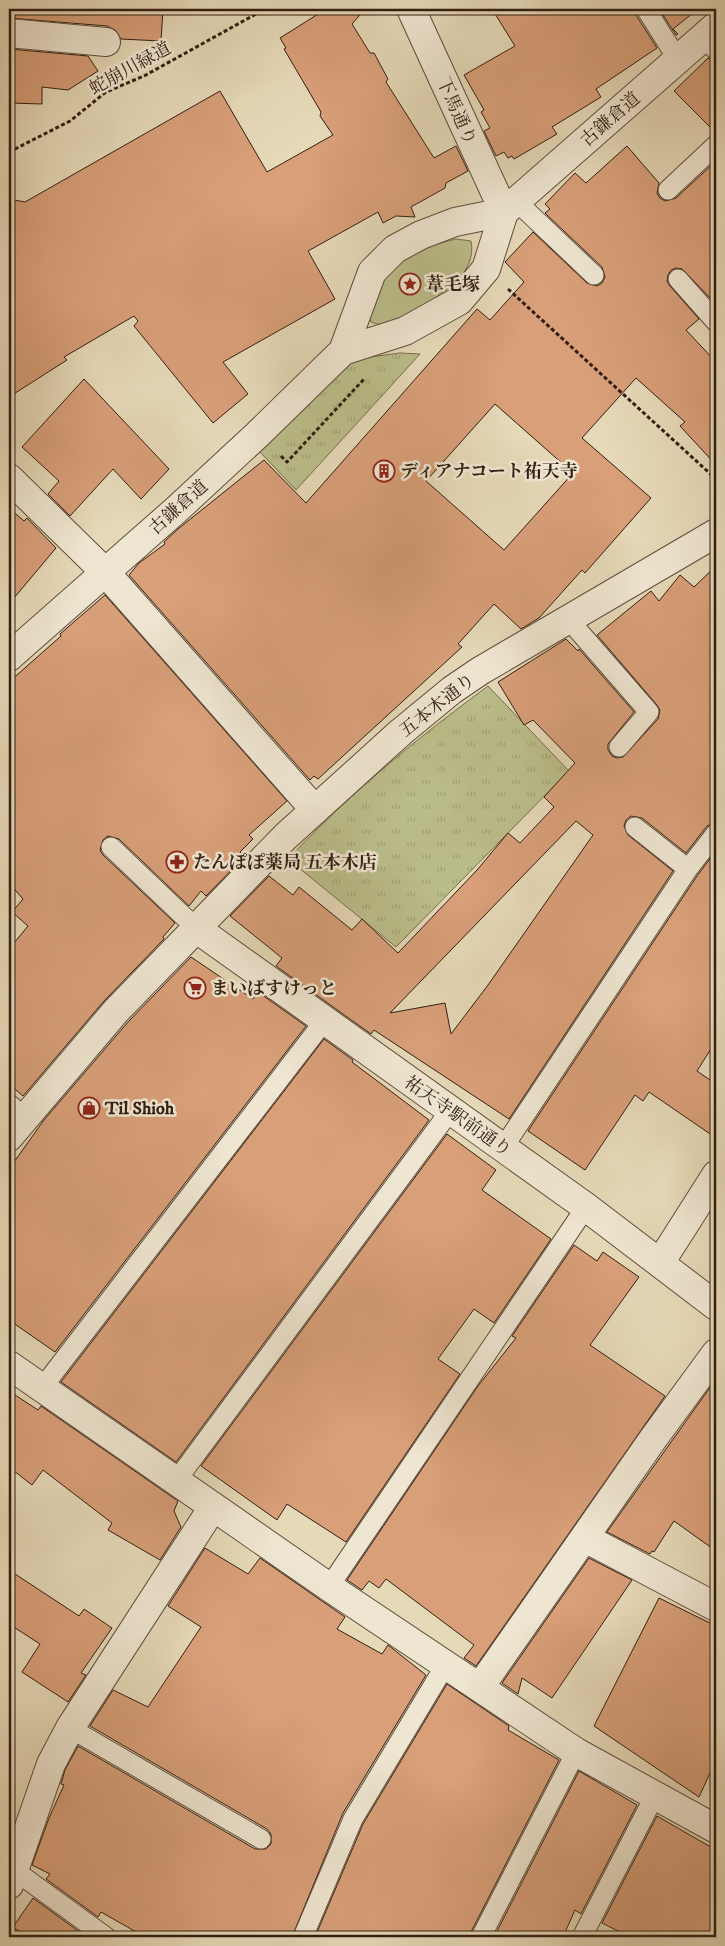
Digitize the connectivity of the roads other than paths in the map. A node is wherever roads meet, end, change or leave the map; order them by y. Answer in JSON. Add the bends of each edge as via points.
{"nodes":[{"id":1,"x":411,"y":9,"type":"edge"},
{"id":2,"x":646,"y":9,"type":"edge"},
{"id":3,"x":9,"y":33,"type":"edge"},
{"id":4,"x":712,"y":38,"type":"edge"},
{"id":5,"x":106,"y":42,"type":"dead end"},
{"id":6,"x":678,"y":60,"type":"junction"},
{"id":7,"x":716,"y":145,"type":"edge"},
{"id":8,"x":668,"y":190,"type":"dead end"},
{"id":9,"x":510,"y":207,"type":"junction"},
{"id":10,"x":594,"y":275,"type":"dead end"},
{"id":11,"x":678,"y":278,"type":"dead end"},
{"id":12,"x":716,"y":322,"type":"edge"},
{"id":13,"x":343,"y":351,"type":"junction"},
{"id":14,"x":9,"y":478,"type":"edge"},
{"id":15,"x":716,"y":533,"type":"edge"},
{"id":16,"x":106,"y":573,"type":"junction"},
{"id":17,"x":569,"y":620,"type":"junction"},
{"id":18,"x":9,"y":657,"type":"edge"},
{"id":19,"x":619,"y":747,"type":"dead end"},
{"id":20,"x":315,"y":810,"type":"junction"},
{"id":21,"x":635,"y":827,"type":"dead end"},
{"id":22,"x":716,"y":833,"type":"edge"},
{"id":23,"x":111,"y":847,"type":"dead end"},
{"id":24,"x":688,"y":870,"type":"junction"},
{"id":25,"x":197,"y":929,"type":"junction"},
{"id":26,"x":325,"y":1020,"type":"junction"},
{"id":27,"x":450,"y":1111,"type":"junction"},
{"id":28,"x":14,"y":1119,"type":"edge"},
{"id":29,"x":503,"y":1148,"type":"junction"},
{"id":30,"x":716,"y":1175,"type":"edge"},
{"id":31,"x":586,"y":1207,"type":"junction"},
{"id":32,"x":660,"y":1263,"type":"junction"},
{"id":33,"x":716,"y":1306,"type":"edge"},
{"id":34,"x":716,"y":1354,"type":"edge"},
{"id":35,"x":9,"y":1365,"type":"edge"},
{"id":36,"x":42,"y":1388,"type":"junction"},
{"id":37,"x":176,"y":1481,"type":"junction"},
{"id":38,"x":213,"y":1506,"type":"junction"},
{"id":39,"x":585,"y":1538,"type":"junction"},
{"id":40,"x":330,"y":1587,"type":"junction"},
{"id":41,"x":716,"y":1607,"type":"edge"},
{"id":42,"x":446,"y":1664,"type":"junction"},
{"id":43,"x":480,"y":1687,"type":"junction"},
{"id":44,"x":70,"y":1728,"type":"junction"},
{"id":45,"x":576,"y":1752,"type":"junction"},
{"id":46,"x":655,"y":1795,"type":"junction"},
{"id":47,"x":716,"y":1829,"type":"edge"},
{"id":48,"x":261,"y":1840,"type":"dead end"},
{"id":49,"x":11,"y":1878,"type":"edge"},
{"id":50,"x":106,"y":1937,"type":"edge"},
{"id":51,"x":303,"y":1937,"type":"edge"},
{"id":52,"x":481,"y":1937,"type":"edge"},
{"id":53,"x":582,"y":1937,"type":"edge"}],
"edges":[{"from":1,"to":9,"type":"street","name":"下馬通り"},
{"from":2,"to":6,"type":"lane"},
{"from":3,"to":5,"type":"street"},
{"from":4,"to":6,"type":"street","name":"古鎌倉道"},
{"from":6,"to":9,"type":"street","name":"古鎌倉道"},
{"from":7,"to":8,"type":"lane"},
{"from":9,"to":10,"type":"lane"},
{"from":9,"to":13,"type":"street","name":"古鎌倉道","via":[[486,269],[459,301],[405,331]]},
{"from":9,"to":13,"type":"street","name":"古鎌倉道","via":[[455,222],[396,249],[372,272]]},
{"from":11,"to":12,"type":"lane"},
{"from":13,"to":16,"type":"street","name":"古鎌倉道","via":[[257,435]]},
{"from":14,"to":16,"type":"street"},
{"from":15,"to":17,"type":"street","name":"五本木通り"},
{"from":16,"to":18,"type":"street","name":"古鎌倉道"},
{"from":16,"to":20,"type":"street"},
{"from":17,"to":19,"type":"lane","via":[[649,712]]},
{"from":17,"to":20,"type":"street","name":"五本木通り","via":[[452,690]]},
{"from":20,"to":25,"type":"street","name":"五本木通り"},
{"from":21,"to":24,"type":"lane"},
{"from":22,"to":24,"type":"lane"},
{"from":23,"to":25,"type":"lane"},
{"from":24,"to":29,"type":"lane"},
{"from":25,"to":26,"type":"street","name":"祐天寺駅前通り"},
{"from":25,"to":28,"type":"street","name":"五本木通り"},
{"from":26,"to":27,"type":"street","name":"祐天寺駅前通り"},
{"from":26,"to":36,"type":"lane"},
{"from":27,"to":29,"type":"street","name":"祐天寺駅前通り"},
{"from":27,"to":37,"type":"lane"},
{"from":29,"to":31,"type":"street","name":"祐天寺駅前通り"},
{"from":30,"to":32,"type":"street"},
{"from":31,"to":32,"type":"street","name":"祐天寺駅前通り"},
{"from":31,"to":40,"type":"lane"},
{"from":32,"to":33,"type":"street","name":"祐天寺駅前通り"},
{"from":34,"to":39,"type":"street"},
{"from":35,"to":36,"type":"street"},
{"from":36,"to":37,"type":"street"},
{"from":37,"to":38,"type":"street"},
{"from":38,"to":40,"type":"street"},
{"from":38,"to":44,"type":"street"},
{"from":39,"to":41,"type":"street"},
{"from":39,"to":43,"type":"street"},
{"from":40,"to":42,"type":"street"},
{"from":42,"to":43,"type":"street"},
{"from":42,"to":51,"type":"lane","via":[[353,1819]]},
{"from":43,"to":45,"type":"street"},
{"from":44,"to":48,"type":"lane"},
{"from":44,"to":49,"type":"street","via":[[51,1764]]},
{"from":45,"to":46,"type":"street"},
{"from":45,"to":52,"type":"lane"},
{"from":46,"to":47,"type":"street"},
{"from":46,"to":53,"type":"lane"},
{"from":49,"to":50,"type":"lane"}]}
